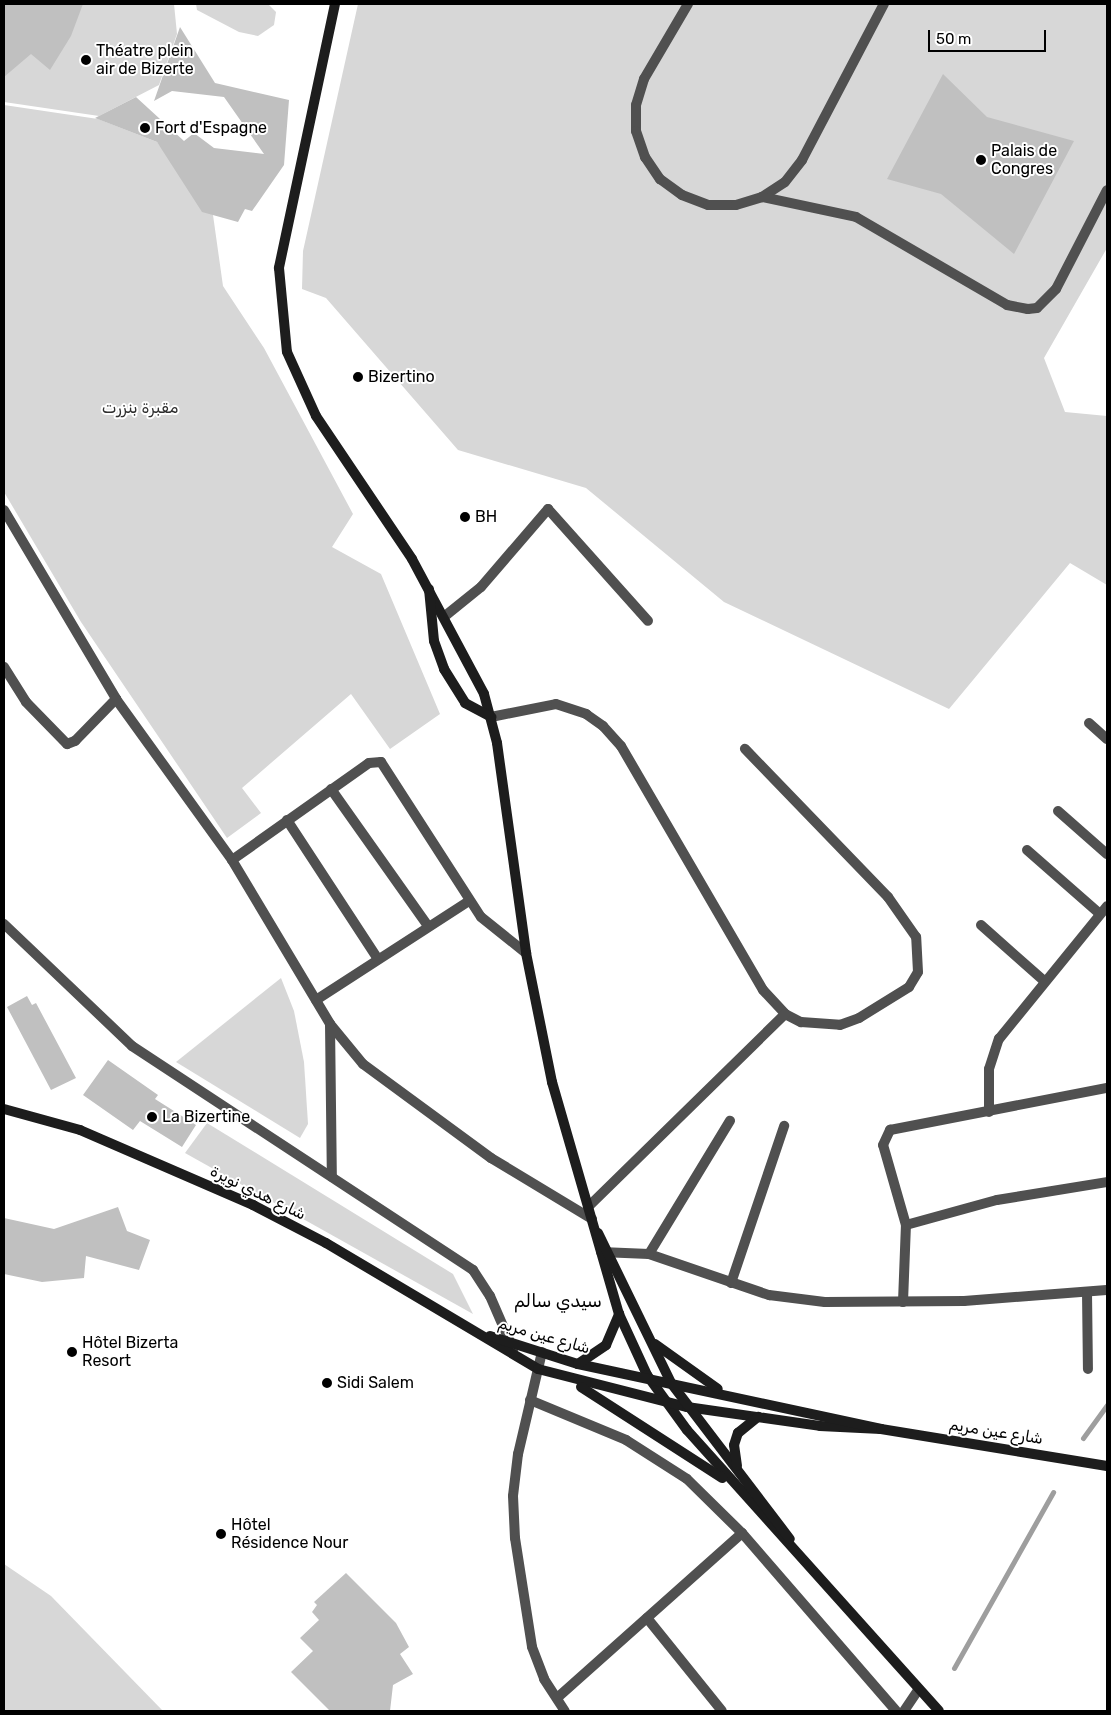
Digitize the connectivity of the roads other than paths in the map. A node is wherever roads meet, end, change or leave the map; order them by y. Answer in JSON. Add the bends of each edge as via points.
{"nodes":[{"id":1,"x":336,"y":4,"type":"edge"},
{"id":2,"x":688,"y":4,"type":"edge"},
{"id":3,"x":884,"y":4,"type":"edge"},
{"id":4,"x":1107,"y":190,"type":"edge"},
{"id":5,"x":762,"y":197,"type":"junction"},
{"id":6,"x":4,"y":510,"type":"edge"},
{"id":7,"x":429,"y":588,"type":"junction"},
{"id":8,"x":445,"y":616,"type":"junction"},
{"id":9,"x":648,"y":621,"type":"dead end"},
{"id":10,"x":4,"y":667,"type":"edge"},
{"id":11,"x":116,"y":699,"type":"junction"},
{"id":12,"x":491,"y":717,"type":"junction"},
{"id":13,"x":1089,"y":723,"type":"dead end"},
{"id":14,"x":1107,"y":738,"type":"edge"},
{"id":15,"x":745,"y":749,"type":"dead end"},
{"id":16,"x":332,"y":789,"type":"junction"},
{"id":17,"x":1058,"y":811,"type":"dead end"},
{"id":18,"x":287,"y":820,"type":"junction"},
{"id":19,"x":1027,"y":850,"type":"dead end"},
{"id":20,"x":1107,"y":854,"type":"edge"},
{"id":21,"x":232,"y":860,"type":"junction"},
{"id":22,"x":470,"y":901,"type":"junction"},
{"id":23,"x":1104,"y":910,"type":"edge"},
{"id":24,"x":4,"y":924,"type":"edge"},
{"id":25,"x":981,"y":925,"type":"dead end"},
{"id":26,"x":428,"y":926,"type":"junction"},
{"id":27,"x":526,"y":953,"type":"junction"},
{"id":28,"x":378,"y":959,"type":"junction"},
{"id":29,"x":1043,"y":980,"type":"junction"},
{"id":30,"x":316,"y":1000,"type":"junction"},
{"id":31,"x":784,"y":1014,"type":"junction"},
{"id":32,"x":330,"y":1024,"type":"junction"},
{"id":33,"x":1107,"y":1088,"type":"edge"},
{"id":34,"x":4,"y":1109,"type":"edge"},
{"id":35,"x":990,"y":1112,"type":"junction"},
{"id":36,"x":730,"y":1121,"type":"dead end"},
{"id":37,"x":784,"y":1126,"type":"dead end"},
{"id":38,"x":332,"y":1178,"type":"junction"},
{"id":39,"x":1107,"y":1182,"type":"edge"},
{"id":40,"x":588,"y":1207,"type":"junction"},
{"id":41,"x":594,"y":1224,"type":"junction"},
{"id":42,"x":906,"y":1225,"type":"junction"},
{"id":43,"x":604,"y":1252,"type":"junction"},
{"id":44,"x":649,"y":1254,"type":"junction"},
{"id":45,"x":731,"y":1283,"type":"junction"},
{"id":46,"x":1107,"y":1290,"type":"edge"},
{"id":47,"x":1087,"y":1292,"type":"junction"},
{"id":48,"x":903,"y":1302,"type":"junction"},
{"id":49,"x":619,"y":1314,"type":"junction"},
{"id":50,"x":484,"y":1334,"type":"junction"},
{"id":51,"x":649,"y":1340,"type":"junction"},
{"id":52,"x":511,"y":1341,"type":"junction"},
{"id":53,"x":542,"y":1352,"type":"junction"},
{"id":54,"x":515,"y":1358,"type":"junction"},
{"id":55,"x":578,"y":1364,"type":"junction"},
{"id":56,"x":538,"y":1369,"type":"junction"},
{"id":57,"x":1088,"y":1369,"type":"dead end"},
{"id":58,"x":647,"y":1375,"type":"junction"},
{"id":59,"x":572,"y":1381,"type":"junction"},
{"id":60,"x":671,"y":1383,"type":"junction"},
{"id":61,"x":733,"y":1396,"type":"junction"},
{"id":62,"x":530,"y":1400,"type":"junction"},
{"id":63,"x":663,"y":1401,"type":"junction"},
{"id":64,"x":686,"y":1407,"type":"junction"},
{"id":65,"x":758,"y":1418,"type":"junction"},
{"id":66,"x":881,"y":1429,"type":"junction"},
{"id":67,"x":1107,"y":1466,"type":"edge"},
{"id":68,"x":738,"y":1469,"type":"junction"},
{"id":69,"x":741,"y":1492,"type":"junction"},
{"id":70,"x":742,"y":1534,"type":"junction"},
{"id":71,"x":795,"y":1548,"type":"junction"},
{"id":72,"x":647,"y":1618,"type":"junction"},
{"id":73,"x":918,"y":1690,"type":"junction"},
{"id":74,"x":556,"y":1698,"type":"junction"},
{"id":75,"x":565,"y":1711,"type":"edge"},
{"id":76,"x":722,"y":1711,"type":"edge"},
{"id":77,"x":896,"y":1711,"type":"edge"},
{"id":78,"x":904,"y":1711,"type":"edge"},
{"id":79,"x":939,"y":1711,"type":"edge"}],
"edges":[{"from":1,"to":7,"type":"street","via":[[285,226],[280,305],[287,352],[301,390]]},
{"from":2,"to":5,"type":"street","via":[[644,79],[636,105],[636,131],[645,157],[675,190],[708,204],[736,205]]},
{"from":3,"to":5,"type":"street","via":[[802,160],[785,182]]},
{"from":4,"to":5,"type":"street","via":[[1049,299],[1028,309],[1007,305],[856,217]]},
{"from":6,"to":11,"type":"street"},
{"from":7,"to":8,"type":"street"},
{"from":7,"to":12,"type":"street","via":[[434,642],[444,669],[465,703]]},
{"from":8,"to":9,"type":"street","via":[[481,587],[548,509]]},
{"from":8,"to":12,"type":"street"},
{"from":10,"to":11,"type":"street","via":[[26,702],[67,744],[75,742]]},
{"from":11,"to":21,"type":"street"},
{"from":12,"to":27,"type":"street"},
{"from":12,"to":31,"type":"street","via":[[556,704],[586,714],[603,726],[621,746],[746,967]]},
{"from":13,"to":14,"type":"street"},
{"from":15,"to":31,"type":"street","via":[[894,905],[916,937],[920,957],[918,972],[909,987],[859,1018],[840,1025],[818,1025]]},
{"from":16,"to":18,"type":"street"},
{"from":16,"to":22,"type":"street","via":[[369,763],[381,762]]},
{"from":16,"to":26,"type":"street"},
{"from":17,"to":20,"type":"street"},
{"from":18,"to":21,"type":"street"},
{"from":18,"to":28,"type":"street"},
{"from":19,"to":23,"type":"street"},
{"from":21,"to":30,"type":"street"},
{"from":22,"to":26,"type":"street"},
{"from":22,"to":27,"type":"street","via":[[481,917]]},
{"from":23,"to":29,"type":"street"},
{"from":24,"to":38,"type":"street","via":[[132,1046]]},
{"from":25,"to":29,"type":"street"},
{"from":26,"to":28,"type":"street"},
{"from":27,"to":40,"type":"street","via":[[552,1082]]},
{"from":28,"to":30,"type":"street"},
{"from":29,"to":35,"type":"street","via":[[993,1055]]},
{"from":30,"to":32,"type":"street"},
{"from":31,"to":40,"type":"street"},
{"from":32,"to":38,"type":"street"},
{"from":32,"to":41,"type":"street","via":[[363,1064],[390,1088]]},
{"from":33,"to":35,"type":"street"},
{"from":34,"to":50,"type":"street","name":"شارع هدي نويرة","via":[[72,1127],[252,1205]]},
{"from":35,"to":42,"type":"street","via":[[890,1130],[884,1137],[884,1152]]},
{"from":36,"to":44,"type":"street"},
{"from":37,"to":45,"type":"street"},
{"from":38,"to":52,"type":"street","via":[[473,1270],[490,1296]]},
{"from":39,"to":42,"type":"street","via":[[997,1200]]},
{"from":40,"to":41,"type":"street"},
{"from":41,"to":43,"type":"street"},
{"from":42,"to":48,"type":"street"},
{"from":43,"to":44,"type":"street"},
{"from":43,"to":49,"type":"street"},
{"from":43,"to":51,"type":"street"},
{"from":44,"to":45,"type":"street"},
{"from":45,"to":48,"type":"street","via":[[769,1294],[825,1302]]},
{"from":46,"to":47,"type":"street"},
{"from":47,"to":48,"type":"street"},
{"from":47,"to":57,"type":"street"},
{"from":49,"to":55,"type":"street","via":[[606,1345]]},
{"from":49,"to":58,"type":"street"},
{"from":50,"to":52,"type":"street","name":"شارع عين مريم"},
{"from":50,"to":54,"type":"street","name":"شارع عين مريم"},
{"from":51,"to":60,"type":"street"},
{"from":51,"to":61,"type":"street","via":[[688,1372]]},
{"from":52,"to":53,"type":"street","name":"شارع عين مريم"},
{"from":52,"to":54,"type":"street"},
{"from":53,"to":55,"type":"street","name":"شارع عين مريم"},
{"from":53,"to":56,"type":"street"},
{"from":54,"to":56,"type":"street","name":"شارع عين مريم"},
{"from":55,"to":58,"type":"street","name":"شارع عين مريم"},
{"from":56,"to":59,"type":"street","name":"شارع عين مريم"},
{"from":56,"to":62,"type":"street"},
{"from":58,"to":60,"type":"street","name":"شارع عين مريم"},
{"from":58,"to":63,"type":"street"},
{"from":59,"to":63,"type":"street","name":"شارع عين مريم"},
{"from":59,"to":69,"type":"street","via":[[659,1433]]},
{"from":60,"to":61,"type":"street","name":"شارع عين مريم"},
{"from":60,"to":64,"type":"street"},
{"from":61,"to":66,"type":"street","name":"شارع عين مريم"},
{"from":62,"to":70,"type":"street","via":[[574,1415],[655,1456],[687,1479]]},
{"from":62,"to":74,"type":"street","via":[[513,1496],[515,1538],[532,1647]]},
{"from":63,"to":64,"type":"street","name":"شارع عين مريم"},
{"from":63,"to":69,"type":"street"},
{"from":64,"to":65,"type":"street","name":"شارع عين مريم"},
{"from":64,"to":68,"type":"street"},
{"from":65,"to":66,"type":"street","name":"شارع عين مريم"},
{"from":65,"to":68,"type":"street","via":[[738,1433],[734,1451]]},
{"from":66,"to":67,"type":"street","name":"شارع عين مريم"},
{"from":68,"to":71,"type":"street"},
{"from":69,"to":71,"type":"street"},
{"from":70,"to":72,"type":"street"},
{"from":70,"to":77,"type":"street"},
{"from":71,"to":73,"type":"street"},
{"from":72,"to":74,"type":"street"},
{"from":72,"to":76,"type":"street"},
{"from":73,"to":78,"type":"street"},
{"from":73,"to":79,"type":"street"},
{"from":74,"to":75,"type":"street"}]}
